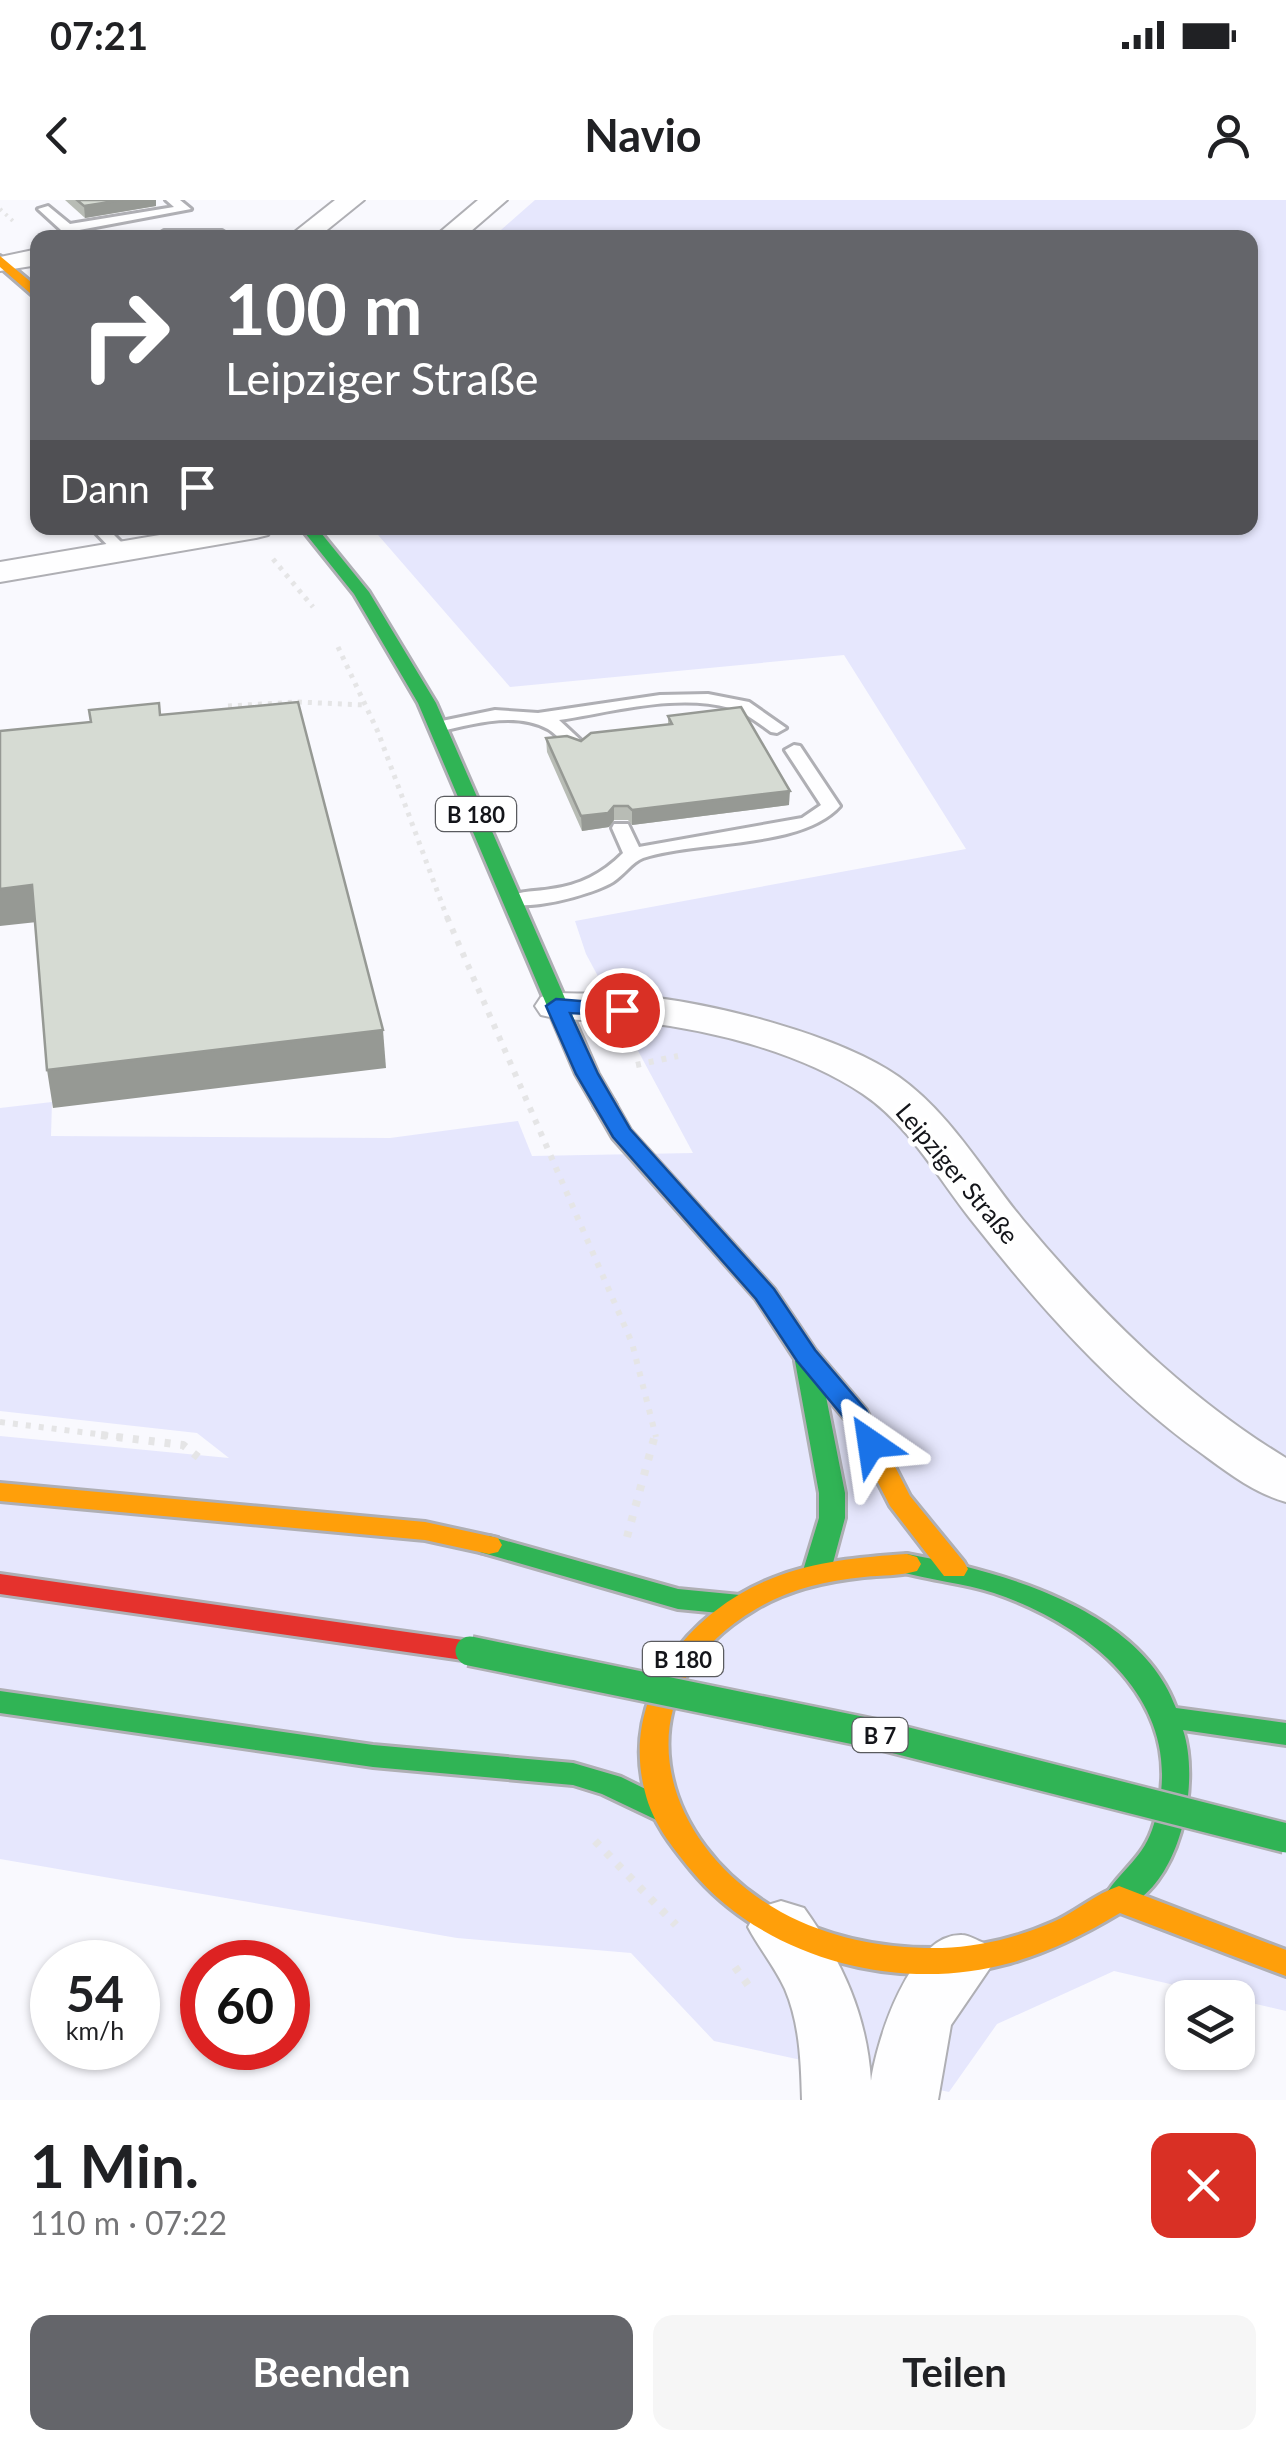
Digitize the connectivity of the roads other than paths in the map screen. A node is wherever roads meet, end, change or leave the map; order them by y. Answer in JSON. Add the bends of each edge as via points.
{"nodes":[{"id":1,"x":172,"y":200,"type":"edge"},
{"id":2,"x":351,"y":200,"type":"edge"},
{"id":3,"x":494,"y":200,"type":"edge"},
{"id":4,"x":44,"y":209,"type":"dead end"},
{"id":5,"x":66,"y":230,"type":"edge"},
{"id":6,"x":84,"y":230,"type":"edge"},
{"id":7,"x":311,"y":230,"type":"edge"},
{"id":8,"x":456,"y":230,"type":"edge"},
{"id":9,"x":30,"y":258,"type":"edge"},
{"id":10,"x":2,"y":263,"type":"edge"},
{"id":11,"x":30,"y":289,"type":"edge"},
{"id":12,"x":162,"y":535,"type":"edge"},
{"id":13,"x":314,"y":535,"type":"edge"},
{"id":14,"x":110,"y":539,"type":"edge"},
{"id":15,"x":0,"y":572,"type":"edge"},
{"id":16,"x":540,"y":718,"type":"junction"},
{"id":17,"x":438,"y":727,"type":"junction"},
{"id":18,"x":777,"y":728,"type":"dead end"},
{"id":19,"x":579,"y":748,"type":"edge"},
{"id":20,"x":794,"y":750,"type":"dead end"},
{"id":21,"x":621,"y":828,"type":"dead end"},
{"id":22,"x":633,"y":854,"type":"junction"},
{"id":23,"x":514,"y":900,"type":"junction"},
{"id":24,"x":556,"y":1006,"type":"junction"},
{"id":25,"x":806,"y":1356,"type":"junction"},
{"id":26,"x":1286,"y":1483,"type":"edge"},
{"id":27,"x":0,"y":1492,"type":"edge"},
{"id":28,"x":954,"y":1569,"type":"junction"},
{"id":29,"x":816,"y":1574,"type":"junction"},
{"id":30,"x":0,"y":1584,"type":"edge"},
{"id":31,"x":740,"y":1605,"type":"junction"},
{"id":32,"x":0,"y":1702,"type":"edge"},
{"id":33,"x":1165,"y":1716,"type":"junction"},
{"id":34,"x":1286,"y":1734,"type":"edge"},
{"id":35,"x":665,"y":1812,"type":"junction"},
{"id":36,"x":1286,"y":1838,"type":"edge"},
{"id":37,"x":1120,"y":1900,"type":"junction"},
{"id":38,"x":781,"y":1928,"type":"junction"},
{"id":39,"x":961,"y":1962,"type":"junction"},
{"id":40,"x":1286,"y":1964,"type":"edge"},
{"id":41,"x":837,"y":2100,"type":"edge"},
{"id":42,"x":903,"y":2100,"type":"edge"}],
"edges":[{"from":1,"to":6,"type":"lane","via":[[185,209]]},
{"from":2,"to":7,"type":"street"},
{"from":3,"to":8,"type":"street"},
{"from":4,"to":5,"type":"lane"},
{"from":9,"to":10,"type":"street"},
{"from":10,"to":11,"type":"main road"},
{"from":12,"to":14,"type":"street"},
{"from":13,"to":17,"type":"main road","number":"B 180","via":[[389,636]]},
{"from":14,"to":15,"type":"street"},
{"from":16,"to":17,"type":"lane","via":[[488,714]]},
{"from":16,"to":18,"type":"lane","via":[[662,701],[726,701],[754,710]]},
{"from":16,"to":19,"type":"lane","via":[[566,729]]},
{"from":17,"to":23,"type":"main road","number":"B 180"},
{"from":20,"to":22,"type":"lane","via":[[831,806],[808,823]]},
{"from":21,"to":22,"type":"lane"},
{"from":22,"to":23,"type":"lane","via":[[615,875],[586,890]]},
{"from":23,"to":24,"type":"main road","number":"B 180"},
{"from":24,"to":25,"type":"main road","number":"B 180","via":[[620,1132],[765,1294]]},
{"from":24,"to":26,"type":"street","name":"Leipziger Straße","via":[[654,1011],[820,1055],[866,1076],[902,1102],[946,1151],[1098,1336],[1178,1410]]},
{"from":25,"to":28,"type":"main road","number":"B 180","via":[[857,1416],[898,1500]]},
{"from":25,"to":29,"type":"main road","number":"B 180","via":[[832,1493]]},
{"from":27,"to":31,"type":"main road","via":[[425,1531],[522,1552],[678,1600]]},
{"from":28,"to":29,"type":"main road","number":"B 180","via":[[907,1564]]},
{"from":28,"to":33,"type":"main road","number":"B 180","via":[[1061,1606],[1105,1637]]},
{"from":29,"to":31,"type":"main road","number":"B 180"},
{"from":30,"to":36,"type":"main road","number":"B 7","bridge":true,"via":[[470,1651],[699,1694],[1116,1790]]},
{"from":31,"to":35,"type":"main road","number":"B 180","via":[[700,1636],[672,1674],[655,1718],[652,1765]]},
{"from":32,"to":35,"type":"main road","via":[[374,1756],[573,1774]]},
{"from":33,"to":34,"type":"main road"},
{"from":33,"to":37,"type":"main road","number":"B 180","via":[[1178,1794],[1149,1868]]},
{"from":35,"to":38,"type":"main road","number":"B 180","via":[[710,1877]]},
{"from":37,"to":39,"type":"main road","number":"B 180","via":[[1050,1942]]},
{"from":37,"to":40,"type":"main road"},
{"from":38,"to":39,"type":"main road","number":"B 180","via":[[868,1957]]},
{"from":38,"to":41,"type":"street","via":[[810,1966],[828,2010]]},
{"from":39,"to":42,"type":"street","via":[[917,2018]]}]}
